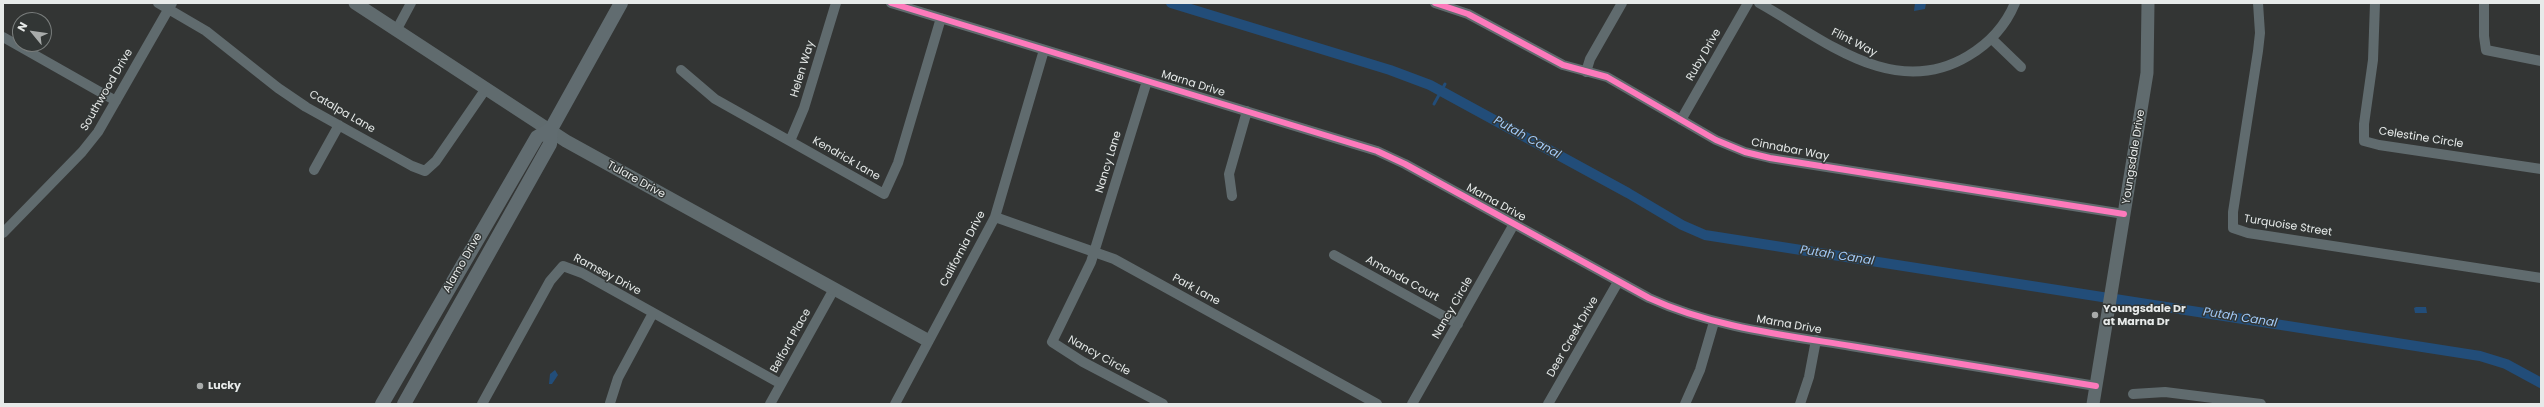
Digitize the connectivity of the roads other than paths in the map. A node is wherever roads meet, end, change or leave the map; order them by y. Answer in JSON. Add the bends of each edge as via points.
{"nodes":[{"id":1,"x":158,"y":3,"type":"edge"},
{"id":2,"x":355,"y":3,"type":"edge"},
{"id":3,"x":411,"y":3,"type":"edge"},
{"id":4,"x":621,"y":3,"type":"edge"},
{"id":5,"x":836,"y":3,"type":"edge"},
{"id":6,"x":891,"y":3,"type":"edge"},
{"id":7,"x":1435,"y":3,"type":"edge"},
{"id":8,"x":1622,"y":3,"type":"edge"},
{"id":9,"x":1748,"y":3,"type":"edge"},
{"id":10,"x":1759,"y":3,"type":"edge"},
{"id":11,"x":2015,"y":3,"type":"edge"},
{"id":12,"x":2148,"y":3,"type":"edge"},
{"id":13,"x":2258,"y":3,"type":"edge"},
{"id":14,"x":2375,"y":3,"type":"edge"},
{"id":15,"x":2484,"y":3,"type":"edge"},
{"id":16,"x":170,"y":6,"type":"edge"},
{"id":17,"x":941,"y":18,"type":"junction"},
{"id":18,"x":396,"y":29,"type":"junction"},
{"id":19,"x":3,"y":37,"type":"edge"},
{"id":20,"x":1993,"y":40,"type":"junction"},
{"id":21,"x":1044,"y":50,"type":"junction"},
{"id":22,"x":2541,"y":60,"type":"edge"},
{"id":23,"x":2021,"y":67,"type":"dead end"},
{"id":24,"x":681,"y":70,"type":"dead end"},
{"id":25,"x":1586,"y":72,"type":"junction"},
{"id":26,"x":1147,"y":81,"type":"junction"},
{"id":27,"x":485,"y":90,"type":"junction"},
{"id":28,"x":116,"y":101,"type":"junction"},
{"id":29,"x":1247,"y":111,"type":"junction"},
{"id":30,"x":1681,"y":120,"type":"junction"},
{"id":31,"x":339,"y":125,"type":"junction"},
{"id":32,"x":551,"y":129,"type":"junction"},
{"id":33,"x":790,"y":141,"type":"junction"},
{"id":34,"x":2541,"y":169,"type":"edge"},
{"id":35,"x":314,"y":170,"type":"dead end"},
{"id":36,"x":1232,"y":196,"type":"dead end"},
{"id":37,"x":2124,"y":214,"type":"junction"},
{"id":38,"x":995,"y":217,"type":"junction"},
{"id":39,"x":1514,"y":224,"type":"junction"},
{"id":40,"x":3,"y":233,"type":"edge"},
{"id":41,"x":1095,"y":251,"type":"junction"},
{"id":42,"x":1334,"y":255,"type":"dead end"},
{"id":43,"x":2541,"y":278,"type":"edge"},
{"id":44,"x":1618,"y":282,"type":"junction"},
{"id":45,"x":834,"y":289,"type":"junction"},
{"id":46,"x":653,"y":313,"type":"junction"},
{"id":47,"x":1714,"y":322,"type":"junction"},
{"id":48,"x":1458,"y":324,"type":"junction"},
{"id":49,"x":927,"y":340,"type":"junction"},
{"id":50,"x":1816,"y":340,"type":"junction"},
{"id":51,"x":781,"y":384,"type":"junction"},
{"id":52,"x":2096,"y":386,"type":"junction"},
{"id":53,"x":2133,"y":394,"type":"dead end"},
{"id":54,"x":2203,"y":400,"type":"edge"},
{"id":55,"x":610,"y":403,"type":"edge"},
{"id":56,"x":382,"y":404,"type":"edge"},
{"id":57,"x":404,"y":404,"type":"edge"},
{"id":58,"x":482,"y":404,"type":"edge"},
{"id":59,"x":770,"y":404,"type":"edge"},
{"id":60,"x":895,"y":404,"type":"edge"},
{"id":61,"x":1162,"y":404,"type":"edge"},
{"id":62,"x":1377,"y":404,"type":"edge"},
{"id":63,"x":1412,"y":404,"type":"edge"},
{"id":64,"x":1548,"y":404,"type":"edge"},
{"id":65,"x":1685,"y":404,"type":"edge"},
{"id":66,"x":1800,"y":404,"type":"edge"},
{"id":67,"x":2093,"y":404,"type":"edge"},
{"id":68,"x":2261,"y":404,"type":"edge"}],
"edges":[{"from":1,"to":16,"type":"street","name":"Catalpa Lane"},
{"from":2,"to":18,"type":"street","name":"Tulare Drive"},
{"from":3,"to":18,"type":"street"},
{"from":4,"to":32,"type":"main road","name":"Alamo Drive"},
{"from":5,"to":33,"type":"street","name":"Helen Way","via":[[804,108]]},
{"from":6,"to":17,"type":"street","name":"Marna Drive"},
{"from":7,"to":25,"type":"street","name":"Cinnabar Way","via":[[1468,14],[1543,56]]},
{"from":8,"to":25,"type":"street","via":[[1590,59]]},
{"from":9,"to":30,"type":"street","name":"Ruby Drive"},
{"from":10,"to":20,"type":"street","name":"Flint Way","via":[[1853,58],[1877,68],[1925,71],[1959,62]]},
{"from":11,"to":20,"type":"street","name":"Flint Way"},
{"from":12,"to":37,"type":"street","name":"Youngsdale Drive","via":[[2147,73]]},
{"from":13,"to":43,"type":"street","name":"Turquoise Street","via":[[2260,33],[2233,212],[2233,228],[2248,233]]},
{"from":14,"to":34,"type":"street","name":"Celestine Circle","via":[[2376,25],[2364,141]]},
{"from":15,"to":22,"type":"street","via":[[2486,50]]},
{"from":16,"to":28,"type":"street","name":"Southwood Drive"},
{"from":16,"to":31,"type":"street","name":"Catalpa Lane","via":[[206,30],[278,88]]},
{"from":17,"to":21,"type":"street","name":"Marna Drive"},
{"from":17,"to":33,"type":"street","name":"Kendrick Lane","via":[[898,163],[884,194]]},
{"from":18,"to":27,"type":"street","name":"Tulare Drive"},
{"from":19,"to":28,"type":"street"},
{"from":20,"to":23,"type":"street"},
{"from":21,"to":26,"type":"street","name":"Marna Drive"},
{"from":21,"to":38,"type":"street","name":"California Drive"},
{"from":24,"to":33,"type":"street","name":"Kendrick Lane","via":[[715,99]]},
{"from":25,"to":30,"type":"street","name":"Cinnabar Way","via":[[1607,78]]},
{"from":26,"to":29,"type":"street","name":"Marna Drive"},
{"from":26,"to":41,"type":"street","name":"Nancy Lane"},
{"from":27,"to":31,"type":"street","name":"Catalpa Lane","via":[[436,161],[425,171]]},
{"from":27,"to":32,"type":"street","name":"Tulare Drive"},
{"from":28,"to":40,"type":"street","name":"Southwood Drive","via":[[98,132],[82,152]]},
{"from":29,"to":36,"type":"street","via":[[1229,174]]},
{"from":29,"to":39,"type":"street","name":"Marna Drive","via":[[1377,151]]},
{"from":30,"to":37,"type":"street","name":"Cinnabar Way","via":[[1732,147],[1770,158]]},
{"from":31,"to":35,"type":"street"},
{"from":32,"to":45,"type":"street","name":"Tulare Drive","via":[[566,141]]},
{"from":32,"to":56,"type":"main road","name":"Alamo Drive","via":[[537,137]]},
{"from":32,"to":57,"type":"main road","name":"Alamo Drive","via":[[550,144]]},
{"from":37,"to":52,"type":"street","name":"Youngsdale Drive"},
{"from":38,"to":41,"type":"street","name":"Park Lane"},
{"from":38,"to":49,"type":"street","name":"California Drive"},
{"from":39,"to":44,"type":"street","name":"Marna Drive"},
{"from":39,"to":48,"type":"street","name":"Nancy Circle"},
{"from":41,"to":61,"type":"street","name":"Nancy Circle","via":[[1052,342],[1083,362]]},
{"from":41,"to":62,"type":"street","name":"Park Lane","via":[[1114,259]]},
{"from":42,"to":48,"type":"street","name":"Amanda Court"},
{"from":44,"to":47,"type":"street","name":"Marna Drive","via":[[1668,308]]},
{"from":44,"to":64,"type":"street","name":"Deer Creek Drive"},
{"from":45,"to":49,"type":"street","name":"Tulare Drive"},
{"from":45,"to":51,"type":"street","name":"Belford Place"},
{"from":46,"to":51,"type":"street","name":"Ramsey Drive"},
{"from":46,"to":55,"type":"street","via":[[618,378]]},
{"from":46,"to":58,"type":"street","name":"Ramsey Drive","via":[[572,268],[563,266],[550,281]]},
{"from":47,"to":50,"type":"street","name":"Marna Drive"},
{"from":47,"to":65,"type":"street","via":[[1700,370]]},
{"from":48,"to":63,"type":"street","name":"Nancy Circle"},
{"from":49,"to":60,"type":"street","name":"California Drive"},
{"from":50,"to":52,"type":"street","name":"Marna Drive"},
{"from":50,"to":66,"type":"street","via":[[1809,377]]},
{"from":51,"to":59,"type":"street","name":"Belford Place"},
{"from":52,"to":67,"type":"street","name":"Youngsdale Drive"},
{"from":53,"to":54,"type":"street","via":[[2165,392]]},
{"from":54,"to":68,"type":"street"}]}
